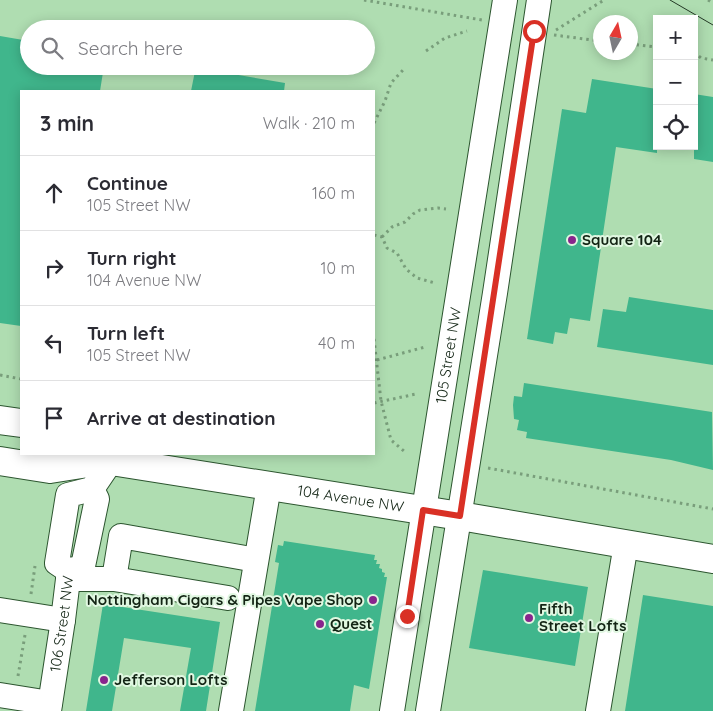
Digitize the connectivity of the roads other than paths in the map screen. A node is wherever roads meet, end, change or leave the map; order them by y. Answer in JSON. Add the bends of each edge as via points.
{"nodes":[{"id":1,"x":502,"y":6,"type":"edge"},
{"id":2,"x":541,"y":18,"type":"edge"},
{"id":3,"x":0,"y":420,"type":"edge"},
{"id":4,"x":20,"y":424,"type":"edge"},
{"id":5,"x":106,"y":458,"type":"edge"},
{"id":6,"x":0,"y":461,"type":"edge"},
{"id":7,"x":269,"y":486,"type":"junction"},
{"id":8,"x":423,"y":510,"type":"junction"},
{"id":9,"x":460,"y":516,"type":"junction"},
{"id":10,"x":626,"y":544,"type":"junction"},
{"id":11,"x":713,"y":558,"type":"edge"},
{"id":12,"x":256,"y":560,"type":"junction"},
{"id":13,"x":68,"y":575,"type":"junction"},
{"id":14,"x":114,"y":579,"type":"junction"},
{"id":15,"x":228,"y":598,"type":"dead end"},
{"id":16,"x":0,"y":610,"type":"edge"},
{"id":17,"x":63,"y":620,"type":"junction"},
{"id":18,"x":8,"y":696,"type":"edge"},
{"id":19,"x":49,"y":707,"type":"edge"},
{"id":20,"x":231,"y":711,"type":"edge"},
{"id":21,"x":392,"y":711,"type":"edge"},
{"id":22,"x":428,"y":711,"type":"edge"},
{"id":23,"x":598,"y":711,"type":"edge"}],
"edges":[{"from":1,"to":2,"type":"street"},
{"from":1,"to":8,"type":"street","name":"105 Street NW"},
{"from":2,"to":9,"type":"street"},
{"from":3,"to":4,"type":"main road"},
{"from":5,"to":6,"type":"main road","name":"104 Avenue NW","via":[[50,469]]},
{"from":5,"to":7,"type":"main road","name":"104 Avenue NW"},
{"from":5,"to":13,"type":"street","name":"106 Street NW","via":[[92,489],[97,499],[83,566]]},
{"from":7,"to":8,"type":"main road","name":"104 Avenue NW"},
{"from":7,"to":12,"type":"street"},
{"from":8,"to":9,"type":"main road","name":"104 Avenue NW"},
{"from":8,"to":21,"type":"street","name":"105 Street NW"},
{"from":9,"to":10,"type":"main road","name":"104 Avenue NW"},
{"from":9,"to":22,"type":"street"},
{"from":10,"to":11,"type":"main road","name":"104 Avenue NW"},
{"from":10,"to":23,"type":"street"},
{"from":12,"to":14,"type":"street","via":[[122,536]]},
{"from":12,"to":20,"type":"street"},
{"from":13,"to":14,"type":"street"},
{"from":13,"to":17,"type":"street","name":"106 Street NW"},
{"from":14,"to":15,"type":"street"},
{"from":16,"to":17,"type":"street"},
{"from":17,"to":19,"type":"street","name":"106 Street NW"},
{"from":18,"to":19,"type":"street"}]}
